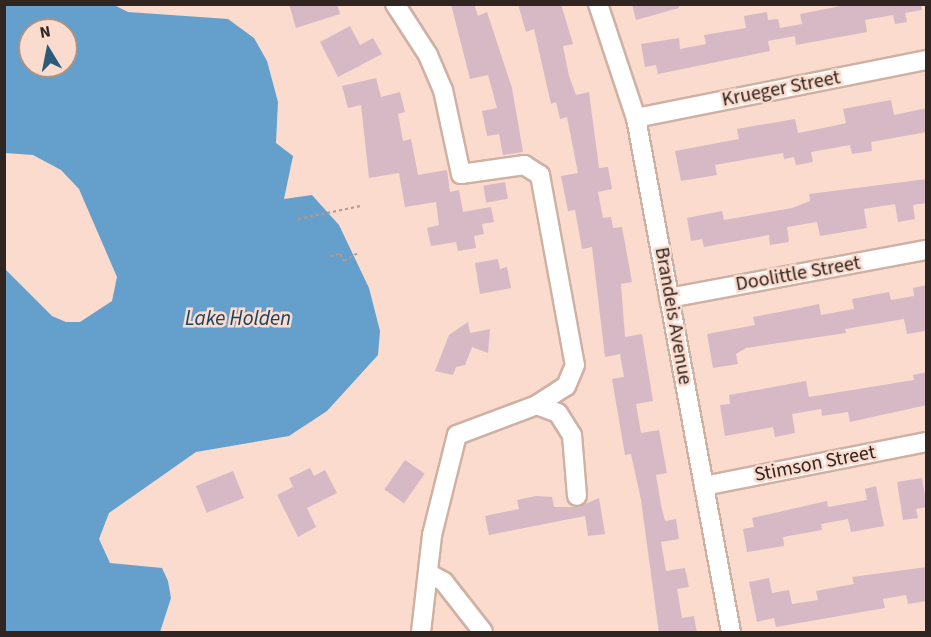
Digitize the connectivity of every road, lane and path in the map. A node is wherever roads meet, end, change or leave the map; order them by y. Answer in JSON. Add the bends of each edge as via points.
{"nodes":[{"id":1,"x":395,"y":4,"type":"edge"},
{"id":2,"x":598,"y":4,"type":"edge"},
{"id":3,"x":927,"y":60,"type":"edge"},
{"id":4,"x":636,"y":118,"type":"junction"},
{"id":5,"x":361,"y":206,"type":"dead end"},
{"id":6,"x":298,"y":219,"type":"dead end"},
{"id":7,"x":927,"y":250,"type":"edge"},
{"id":8,"x":358,"y":253,"type":"dead end"},
{"id":9,"x":330,"y":256,"type":"dead end"},
{"id":10,"x":669,"y":298,"type":"junction"},
{"id":11,"x":537,"y":405,"type":"junction"},
{"id":12,"x":927,"y":442,"type":"edge"},
{"id":13,"x":704,"y":486,"type":"junction"},
{"id":14,"x":577,"y":496,"type":"dead end"},
{"id":15,"x":429,"y":573,"type":"junction"},
{"id":16,"x":421,"y":633,"type":"edge"},
{"id":17,"x":483,"y":633,"type":"edge"},
{"id":18,"x":731,"y":633,"type":"edge"}],
"edges":[{"from":1,"to":11,"type":"street","via":[[428,55],[442,90],[457,169],[465,176],[532,168],[546,193],[575,365],[566,386]]},
{"from":2,"to":4,"type":"street","name":"Brandeis Avenue"},
{"from":3,"to":4,"type":"street","name":"Krueger Street"},
{"from":4,"to":10,"type":"street","name":"Brandeis Avenue"},
{"from":5,"to":6,"type":"path"},
{"from":7,"to":10,"type":"street","name":"Doolittle Street"},
{"from":8,"to":9,"type":"path","via":[[344,261],[340,254]]},
{"from":10,"to":13,"type":"street","name":"Brandeis Avenue"},
{"from":11,"to":14,"type":"street","via":[[558,412],[572,435]]},
{"from":11,"to":15,"type":"street","via":[[457,435]]},
{"from":12,"to":13,"type":"street","name":"Stimson Street"},
{"from":13,"to":18,"type":"street","name":"Brandeis Avenue"},
{"from":15,"to":16,"type":"street"},
{"from":15,"to":17,"type":"street","via":[[444,582]]}]}
